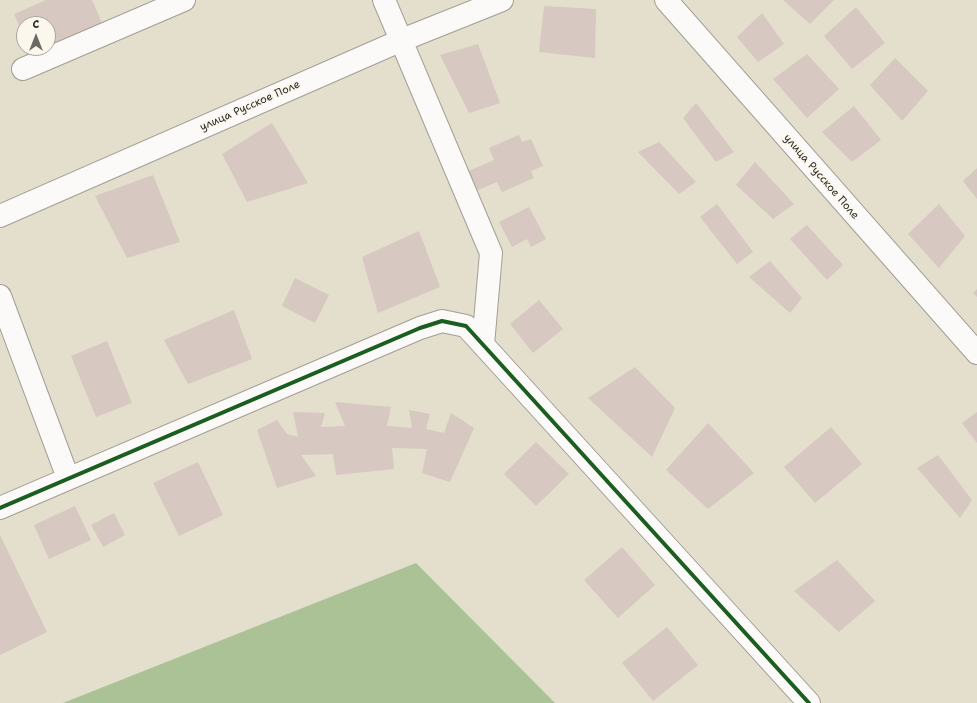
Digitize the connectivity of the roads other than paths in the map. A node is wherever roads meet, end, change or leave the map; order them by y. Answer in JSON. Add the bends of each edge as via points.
{"nodes":[{"id":1,"x":184,"y":0,"type":"edge"},
{"id":2,"x":384,"y":0,"type":"edge"},
{"id":3,"x":502,"y":0,"type":"edge"},
{"id":4,"x":666,"y":0,"type":"edge"},
{"id":5,"x":402,"y":40,"type":"junction"},
{"id":6,"x":23,"y":69,"type":"dead end"},
{"id":7,"x":0,"y":216,"type":"edge"},
{"id":8,"x":0,"y":296,"type":"edge"},
{"id":9,"x":483,"y":345,"type":"junction"},
{"id":10,"x":977,"y":353,"type":"edge"},
{"id":11,"x":68,"y":478,"type":"junction"},
{"id":12,"x":0,"y":508,"type":"edge"},
{"id":13,"x":809,"y":703,"type":"edge"}],
"edges":[{"from":1,"to":6,"type":"street"},
{"from":2,"to":5,"type":"street"},
{"from":3,"to":5,"type":"street","name":"улица Русское Поле"},
{"from":4,"to":10,"type":"street","name":"улица Русское Поле"},
{"from":5,"to":7,"type":"street","name":"улица Русское Поле"},
{"from":5,"to":9,"type":"street","via":[[491,253]]},
{"from":8,"to":11,"type":"street"},
{"from":9,"to":11,"type":"street","via":[[466,326],[442,321],[420,328]]},
{"from":9,"to":13,"type":"street"},
{"from":11,"to":12,"type":"street"}]}
